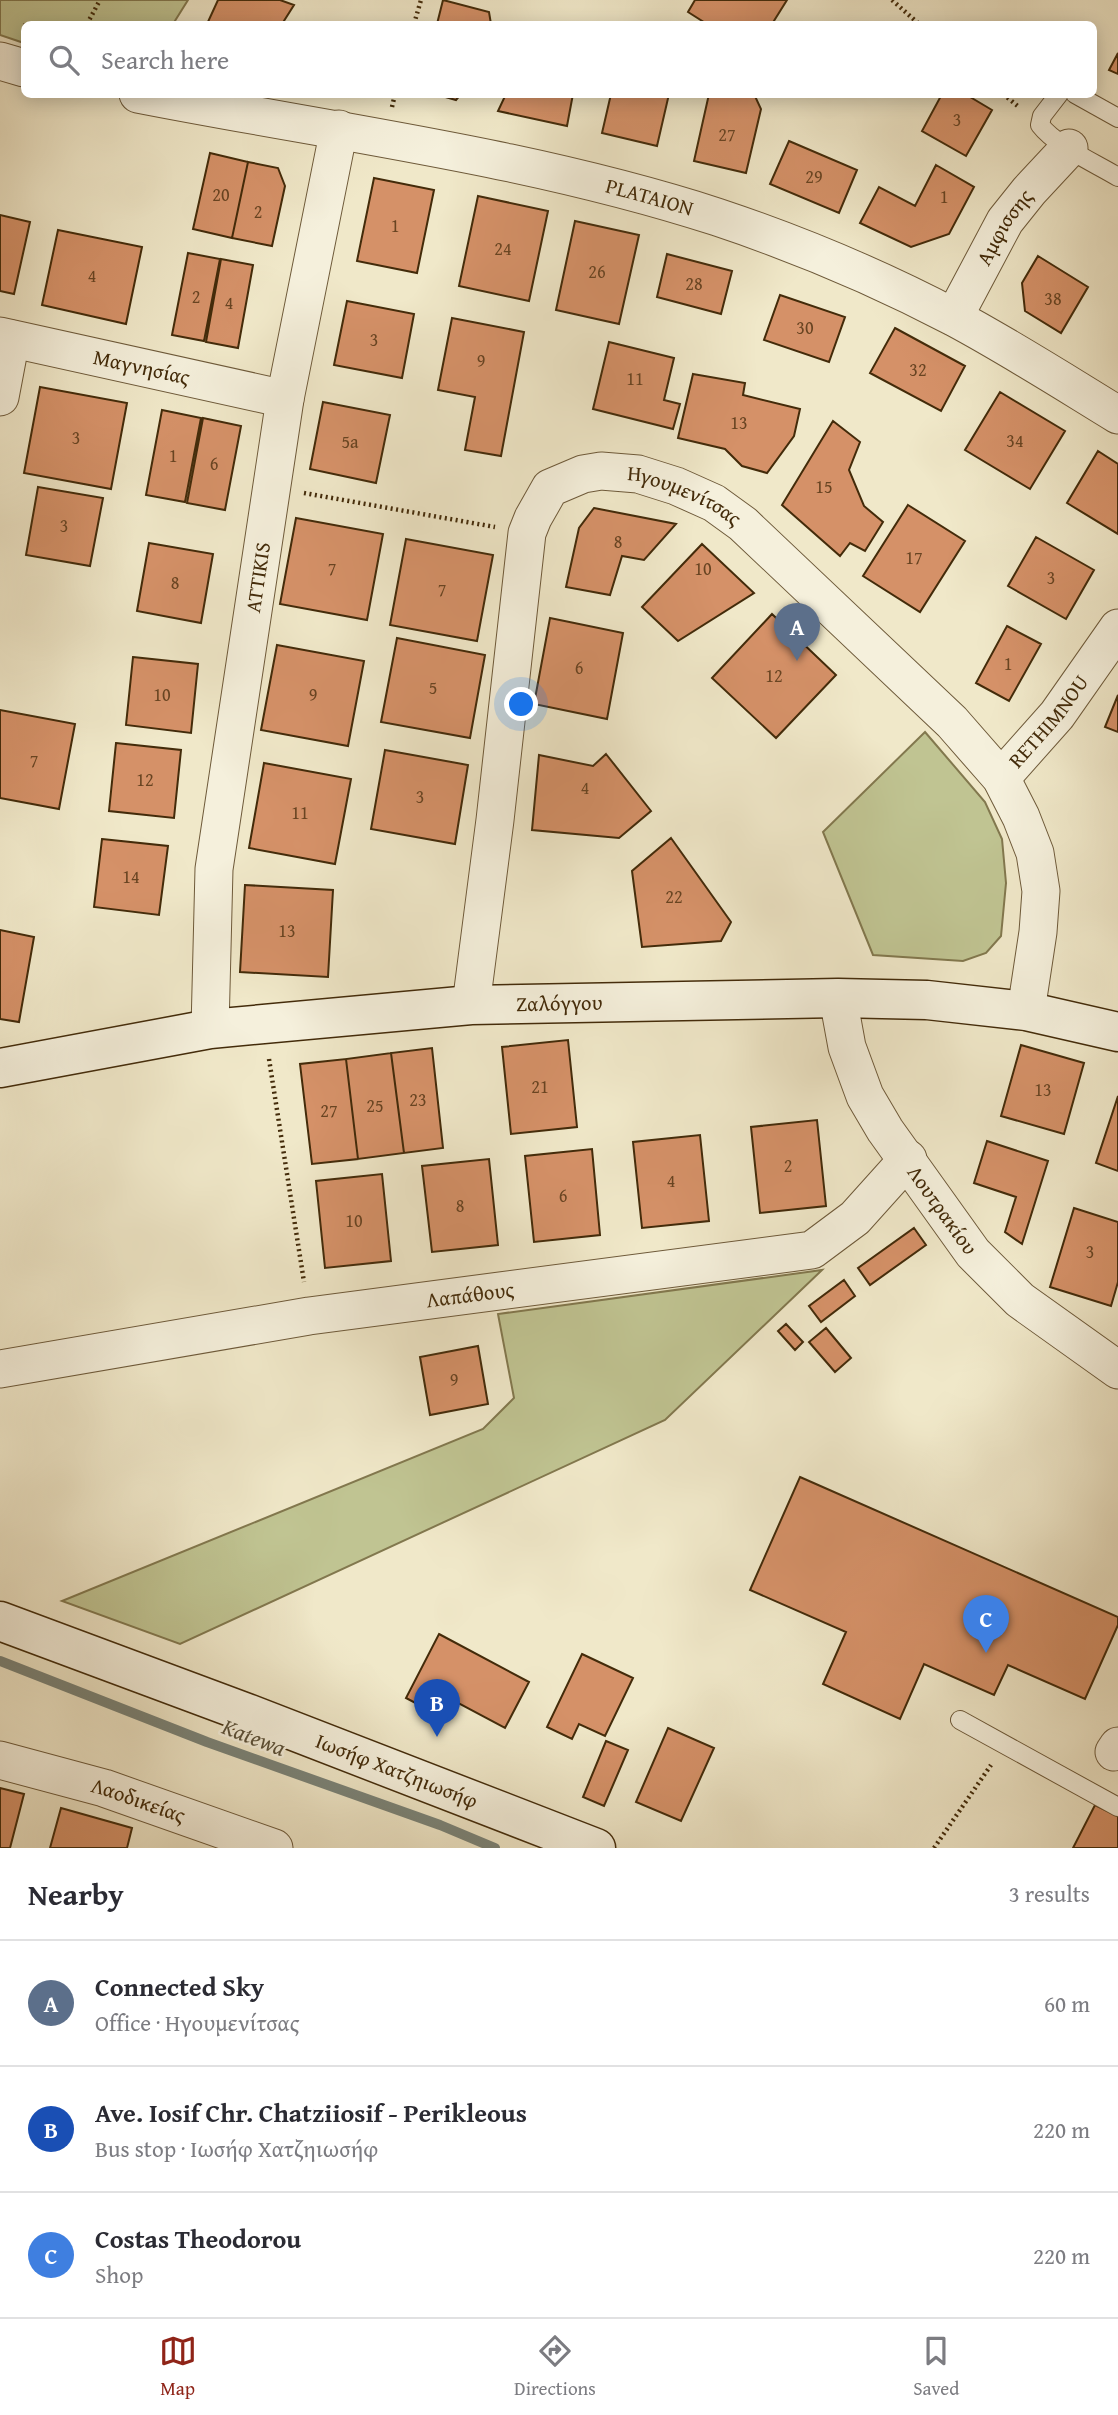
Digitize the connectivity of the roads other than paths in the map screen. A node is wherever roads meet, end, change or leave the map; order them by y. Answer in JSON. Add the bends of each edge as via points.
{"nodes":[{"id":1,"x":0,"y":61,"type":"edge"},
{"id":2,"x":21,"y":67,"type":"edge"},
{"id":3,"x":161,"y":98,"type":"edge"},
{"id":4,"x":1056,"y":98,"type":"edge"},
{"id":5,"x":1082,"y":98,"type":"edge"},
{"id":6,"x":1118,"y":118,"type":"edge"},
{"id":7,"x":339,"y":129,"type":"junction"},
{"id":8,"x":1069,"y":148,"type":"junction"},
{"id":9,"x":1118,"y":177,"type":"edge"},
{"id":10,"x":954,"y":317,"type":"junction"},
{"id":11,"x":5,"y":338,"type":"edge"},
{"id":12,"x":0,"y":397,"type":"edge"},
{"id":13,"x":285,"y":399,"type":"junction"},
{"id":14,"x":1118,"y":415,"type":"edge"},
{"id":15,"x":1118,"y":628,"type":"edge"},
{"id":16,"x":1002,"y":778,"type":"junction"},
{"id":17,"x":838,"y":998,"type":"junction"},
{"id":18,"x":471,"y":1005,"type":"junction"},
{"id":19,"x":1026,"y":1011,"type":"junction"},
{"id":20,"x":210,"y":1029,"type":"junction"},
{"id":21,"x":1118,"y":1032,"type":"edge"},
{"id":22,"x":0,"y":1068,"type":"edge"},
{"id":23,"x":908,"y":1159,"type":"junction"},
{"id":24,"x":0,"y":1369,"type":"edge"},
{"id":25,"x":1118,"y":1370,"type":"edge"},
{"id":26,"x":0,"y":1621,"type":"edge"},
{"id":27,"x":960,"y":1720,"type":"dead end"},
{"id":28,"x":0,"y":1760,"type":"edge"},
{"id":29,"x":1118,"y":1807,"type":"edge"},
{"id":30,"x":274,"y":1848,"type":"edge"},
{"id":31,"x":596,"y":1848,"type":"edge"}],
"edges":[{"from":1,"to":2,"type":"street"},
{"from":3,"to":7,"type":"street","name":"PLATAION"},
{"from":4,"to":8,"type":"lane","via":[[1040,125]]},
{"from":5,"to":6,"type":"lane"},
{"from":7,"to":10,"type":"street","name":"PLATAION","via":[[591,181],[717,217],[828,258]]},
{"from":7,"to":13,"type":"street","name":"ATTIKIS"},
{"from":8,"to":9,"type":"lane"},
{"from":8,"to":10,"type":"street","name":"Αμφισσης","via":[[1006,221]]},
{"from":10,"to":14,"type":"street","name":"PLATAION"},
{"from":11,"to":12,"type":"street"},
{"from":11,"to":13,"type":"street","name":"Μαγνησίας"},
{"from":13,"to":20,"type":"street","name":"ATTIKIS","via":[[215,869]]},
{"from":15,"to":16,"type":"street","name":"RETHIMNOU","via":[[1057,715]]},
{"from":16,"to":18,"type":"street","name":"Ηγουμενίτσας","via":[[818,593],[714,503],[638,474],[601,471],[550,488],[527,533]]},
{"from":16,"to":19,"type":"street","name":"Ηγουμενίτσας","via":[[1035,853],[1041,891]]},
{"from":17,"to":18,"type":"street","name":"Ζαλόγγου"},
{"from":17,"to":19,"type":"street","name":"Ζαλόγγου","via":[[927,1000]]},
{"from":17,"to":23,"type":"street","name":"Λουτρακίου","via":[[849,1054],[865,1096]]},
{"from":18,"to":20,"type":"street","name":"Ζαλόγγου"},
{"from":19,"to":21,"type":"street","name":"Ζαλόγγου"},
{"from":20,"to":22,"type":"street","name":"Ζαλόγγου"},
{"from":23,"to":24,"type":"street","name":"Λαπάθους","via":[[855,1218],[812,1250],[309,1316]]},
{"from":23,"to":25,"type":"street","name":"Λουτρακίου","via":[[973,1253],[1020,1300]]},
{"from":26,"to":31,"type":"street","name":"Ιωσήφ Χατζηιωσήφ"},
{"from":27,"to":29,"type":"lane"},
{"from":28,"to":30,"type":"street","name":"Λαοδικείας","via":[[104,1788]]}]}
